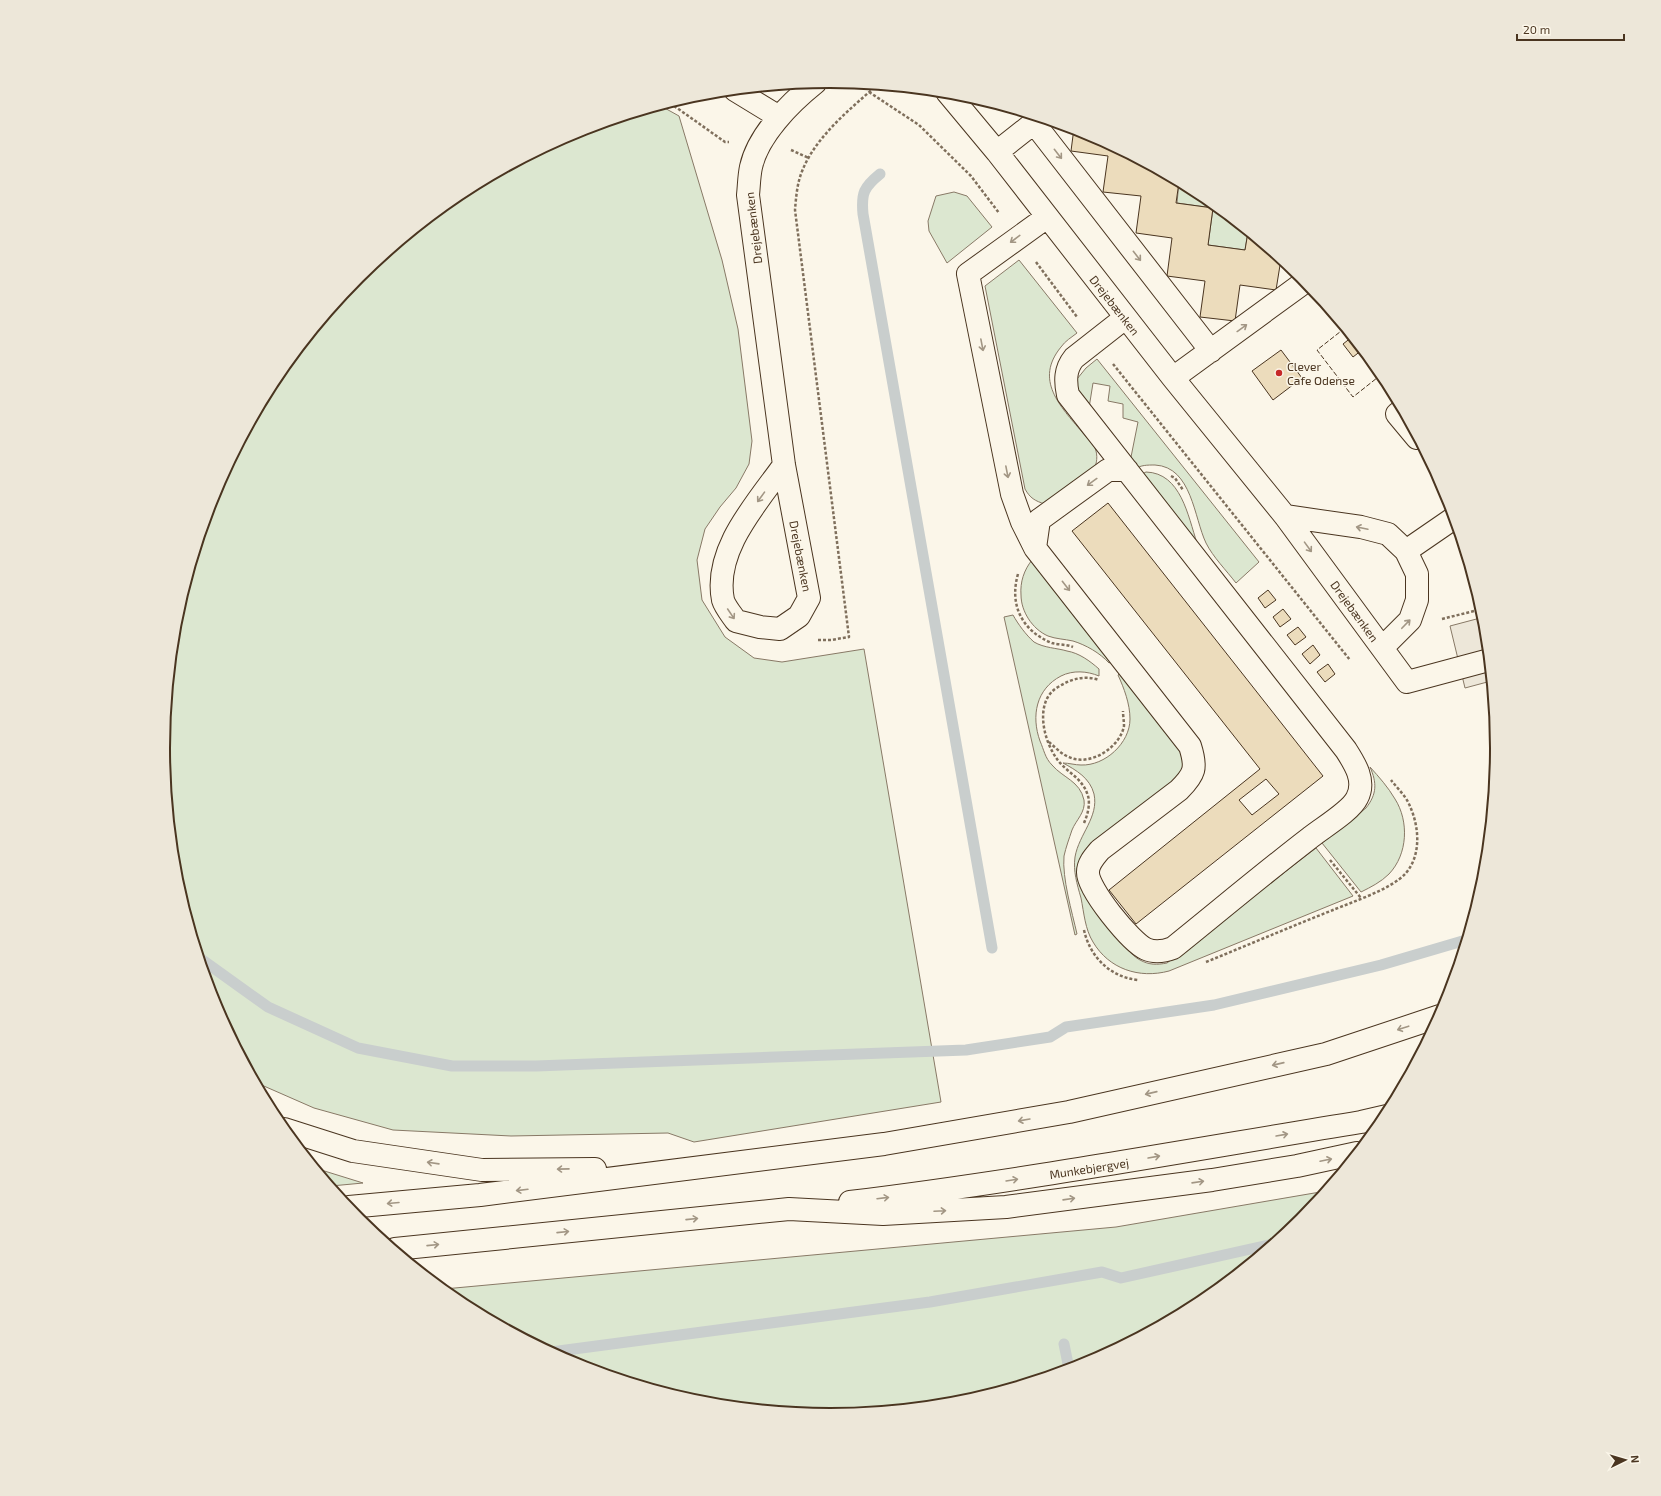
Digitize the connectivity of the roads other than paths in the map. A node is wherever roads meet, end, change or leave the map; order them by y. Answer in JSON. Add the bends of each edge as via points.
{"nodes":[{"id":1,"x":807,"y":89,"type":"edge"},
{"id":2,"x":743,"y":94,"type":"edge"},
{"id":3,"x":954,"y":100,"type":"edge"},
{"id":4,"x":779,"y":118,"type":"junction"},
{"id":5,"x":1036,"y":121,"type":"edge"},
{"id":6,"x":1038,"y":121,"type":"edge"},
{"id":7,"x":997,"y":152,"type":"junction"},
{"id":8,"x":1047,"y":217,"type":"junction"},
{"id":9,"x":1301,"y":285,"type":"edge"},
{"id":10,"x":1126,"y":318,"type":"junction"},
{"id":11,"x":1211,"y":351,"type":"junction"},
{"id":12,"x":1173,"y":378,"type":"junction"},
{"id":13,"x":1399,"y":413,"type":"edge"},
{"id":14,"x":1405,"y":423,"type":"edge"},
{"id":15,"x":784,"y":465,"type":"junction"},
{"id":16,"x":1127,"y":470,"type":"junction"},
{"id":17,"x":1285,"y":516,"type":"junction"},
{"id":18,"x":1450,"y":521,"type":"edge"},
{"id":19,"x":1035,"y":548,"type":"junction"},
{"id":20,"x":1406,"y":551,"type":"junction"},
{"id":21,"x":1382,"y":648,"type":"junction"},
{"id":22,"x":1485,"y":661,"type":"edge"},
{"id":23,"x":1432,"y":1019,"type":"edge"},
{"id":24,"x":1384,"y":1107,"type":"edge"},
{"id":25,"x":1377,"y":1118,"type":"edge"},
{"id":26,"x":1361,"y":1122,"type":"junction"},
{"id":27,"x":294,"y":1132,"type":"edge"},
{"id":28,"x":1350,"y":1154,"type":"edge"},
{"id":29,"x":700,"y":1168,"type":"junction"},
{"id":30,"x":356,"y":1206,"type":"edge"},
{"id":31,"x":789,"y":1209,"type":"junction"},
{"id":32,"x":400,"y":1248,"type":"edge"}],
"edges":[{"from":1,"to":4,"type":"main road","name":"Drejebænken"},
{"from":2,"to":4,"type":"main road"},
{"from":3,"to":7,"type":"main road","name":"Drejebænken"},
{"from":4,"to":15,"type":"main road","name":"Drejebænken","via":[[762,139],[754,157],[748,195]]},
{"from":5,"to":7,"type":"main road"},
{"from":6,"to":11,"type":"main road","one_way":true},
{"from":7,"to":8,"type":"main road","name":"Drejebænken"},
{"from":8,"to":10,"type":"main road","name":"Drejebænken"},
{"from":8,"to":19,"type":"main road","one_way":true,"via":[[968,274],[1012,494]]},
{"from":11,"to":9,"type":"main road","one_way":true},
{"from":10,"to":12,"type":"main road","name":"Drejebænken"},
{"from":10,"to":16,"type":"main road","via":[[1074,358],[1068,365],[1066,384],[1068,395]]},
{"from":11,"to":12,"type":"main road"},
{"from":12,"to":17,"type":"main road","name":"Drejebænken"},
{"from":13,"to":14,"type":"main road","via":[[1397,414]]},
{"from":15,"to":15,"type":"main road","name":"Drejebænken","one_way":true,"via":[[740,527],[722,568],[723,602],[736,621],[780,629],[799,616],[809,598]]},
{"from":16,"to":19,"type":"main road","one_way":true,"via":[[1108,470],[1039,520]]},
{"from":19,"to":16,"type":"main road","one_way":true,"via":[[1190,746],[1195,761],[1190,779],[1100,850],[1092,860],[1088,872],[1091,885],[1098,897],[1135,942],[1147,949],[1165,951],[1173,948],[1347,810],[1357,798],[1360,784],[1357,767],[1346,750]]},
{"from":20,"to":17,"type":"main road","name":"Drejebænken","one_way":true,"via":[[1388,534],[1361,527]]},
{"from":17,"to":21,"type":"main road","name":"Drejebænken","one_way":true},
{"from":18,"to":20,"type":"main road"},
{"from":21,"to":20,"type":"main road","name":"Drejebænken","one_way":true,"via":[[1410,620],[1417,600],[1417,574]]},
{"from":21,"to":22,"type":"main road","via":[[1407,682]]},
{"from":23,"to":29,"type":"main road","one_way":true,"via":[[1326,1054],[1069,1112],[884,1144]]},
{"from":24,"to":26,"type":"main road"},
{"from":25,"to":26,"type":"main road","name":"Munkebjergvej"},
{"from":31,"to":26,"type":"main road","name":"Munkebjergvej","one_way":true,"via":[[967,1187]]},
{"from":29,"to":27,"type":"main road","one_way":true,"via":[[482,1170],[353,1151]]},
{"from":31,"to":28,"type":"main road","one_way":true,"via":[[883,1214],[1006,1208],[1212,1180]]},
{"from":29,"to":30,"type":"main road","one_way":true,"via":[[480,1195]]},
{"from":32,"to":31,"type":"main road","one_way":true}]}
